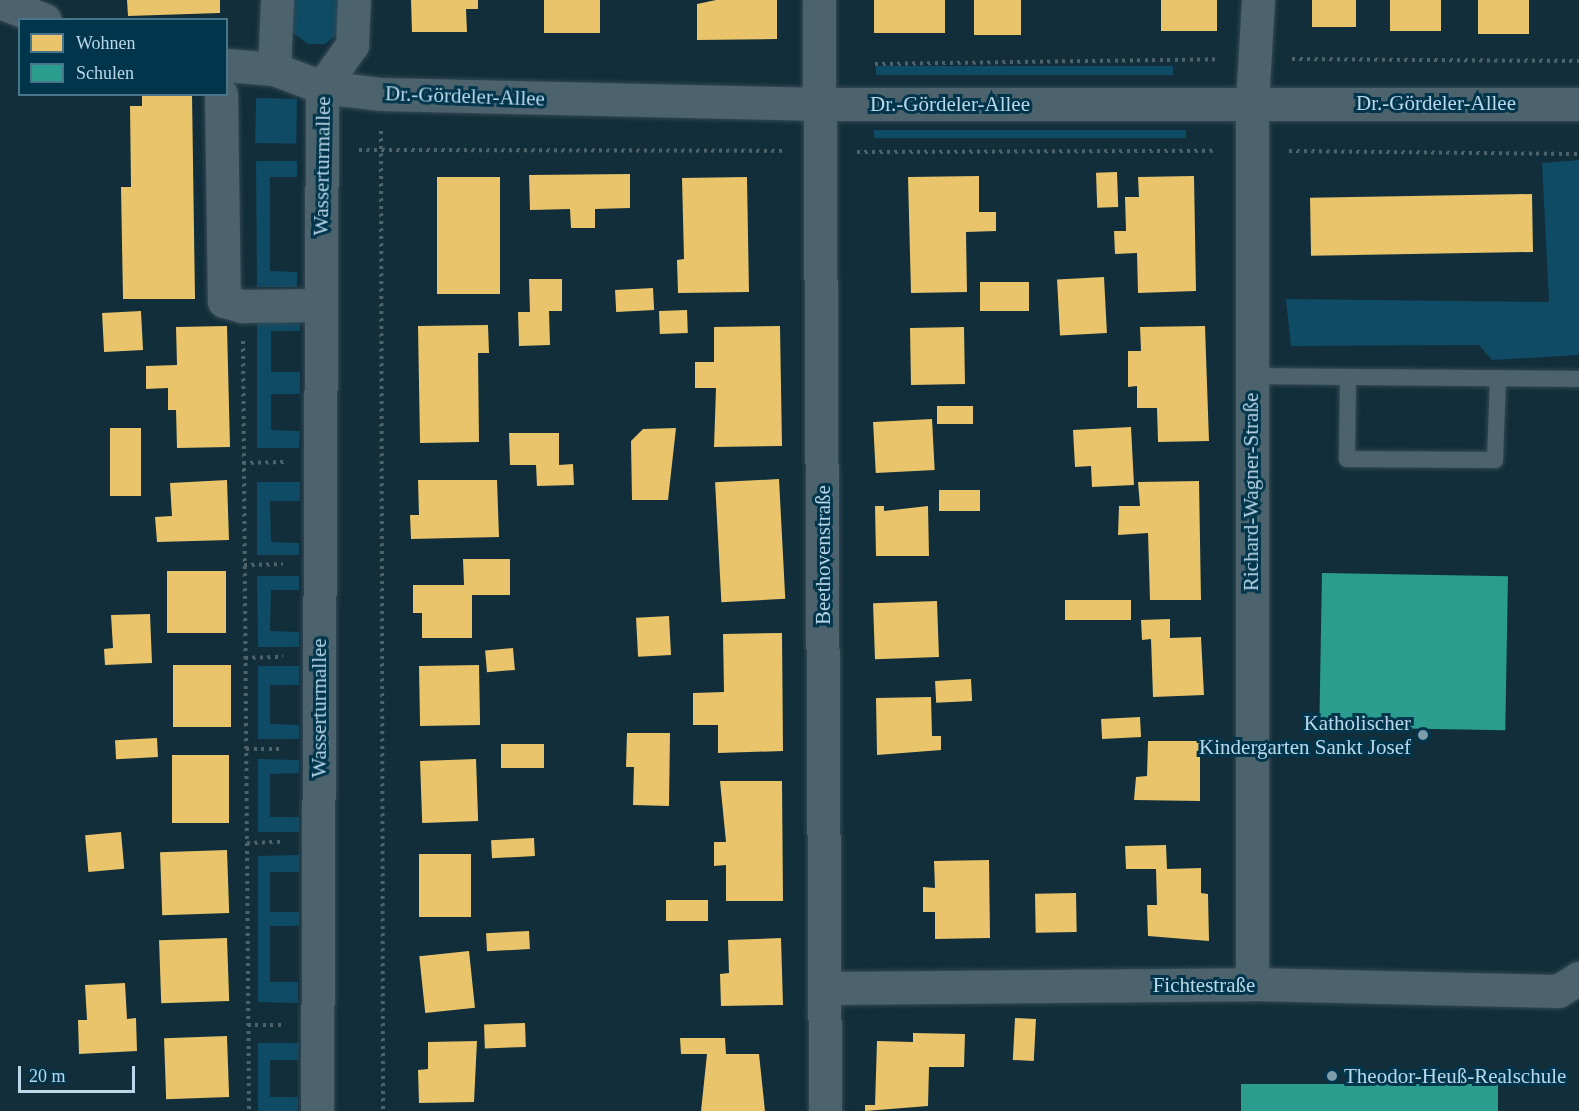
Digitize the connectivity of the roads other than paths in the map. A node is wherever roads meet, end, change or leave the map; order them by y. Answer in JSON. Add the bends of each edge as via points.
{"nodes":[{"id":1,"x":277,"y":0,"type":"edge"},
{"id":2,"x":354,"y":0,"type":"edge"},
{"id":3,"x":819,"y":0,"type":"edge"},
{"id":4,"x":1258,"y":0,"type":"edge"},
{"id":5,"x":0,"y":2,"type":"edge"},
{"id":6,"x":40,"y":18,"type":"edge"},
{"id":7,"x":228,"y":65,"type":"edge"},
{"id":8,"x":274,"y":69,"type":"junction"},
{"id":9,"x":322,"y":87,"type":"junction"},
{"id":10,"x":220,"y":96,"type":"edge"},
{"id":11,"x":1252,"y":102,"type":"junction"},
{"id":12,"x":821,"y":104,"type":"junction"},
{"id":13,"x":1579,"y":104,"type":"edge"},
{"id":14,"x":321,"y":305,"type":"junction"},
{"id":15,"x":1251,"y":376,"type":"junction"},
{"id":16,"x":1348,"y":377,"type":"junction"},
{"id":17,"x":1498,"y":378,"type":"junction"},
{"id":18,"x":1579,"y":379,"type":"edge"},
{"id":19,"x":1579,"y":978,"type":"edge"},
{"id":20,"x":1252,"y":984,"type":"junction"},
{"id":21,"x":825,"y":988,"type":"junction"},
{"id":22,"x":317,"y":1111,"type":"edge"},
{"id":23,"x":825,"y":1111,"type":"edge"}],
"edges":[{"from":1,"to":8,"type":"street"},
{"from":2,"to":9,"type":"street","name":"Wasserturmallee","via":[[352,45]]},
{"from":3,"to":12,"type":"street","name":"Beethovenstraße"},
{"from":4,"to":11,"type":"street","name":"Richard-Wagner-Straße"},
{"from":5,"to":6,"type":"street"},
{"from":7,"to":8,"type":"street","name":"Dr.-Gördeler-Allee"},
{"from":8,"to":9,"type":"street","name":"Dr.-Gördeler-Allee"},
{"from":9,"to":12,"type":"street","name":"Dr.-Gördeler-Allee","via":[[380,94]]},
{"from":9,"to":14,"type":"street","name":"Wasserturmallee"},
{"from":10,"to":14,"type":"street","via":[[224,301],[242,306]]},
{"from":11,"to":12,"type":"street","name":"Dr.-Gördeler-Allee"},
{"from":11,"to":13,"type":"street","name":"Dr.-Gördeler-Allee"},
{"from":11,"to":15,"type":"street","name":"Richard-Wagner-Straße"},
{"from":12,"to":21,"type":"street","name":"Beethovenstraße"},
{"from":14,"to":22,"type":"street","name":"Wasserturmallee"},
{"from":15,"to":16,"type":"lane"},
{"from":15,"to":20,"type":"street","name":"Richard-Wagner-Straße"},
{"from":16,"to":17,"type":"lane"},
{"from":16,"to":17,"type":"lane","via":[[1347,459],[1484,460],[1495,460]]},
{"from":17,"to":18,"type":"lane"},
{"from":19,"to":20,"type":"street","name":"Fichtestraße","via":[[1558,991]]},
{"from":20,"to":21,"type":"street","name":"Fichtestraße"},
{"from":21,"to":23,"type":"street","name":"Beethovenstraße"}]}
